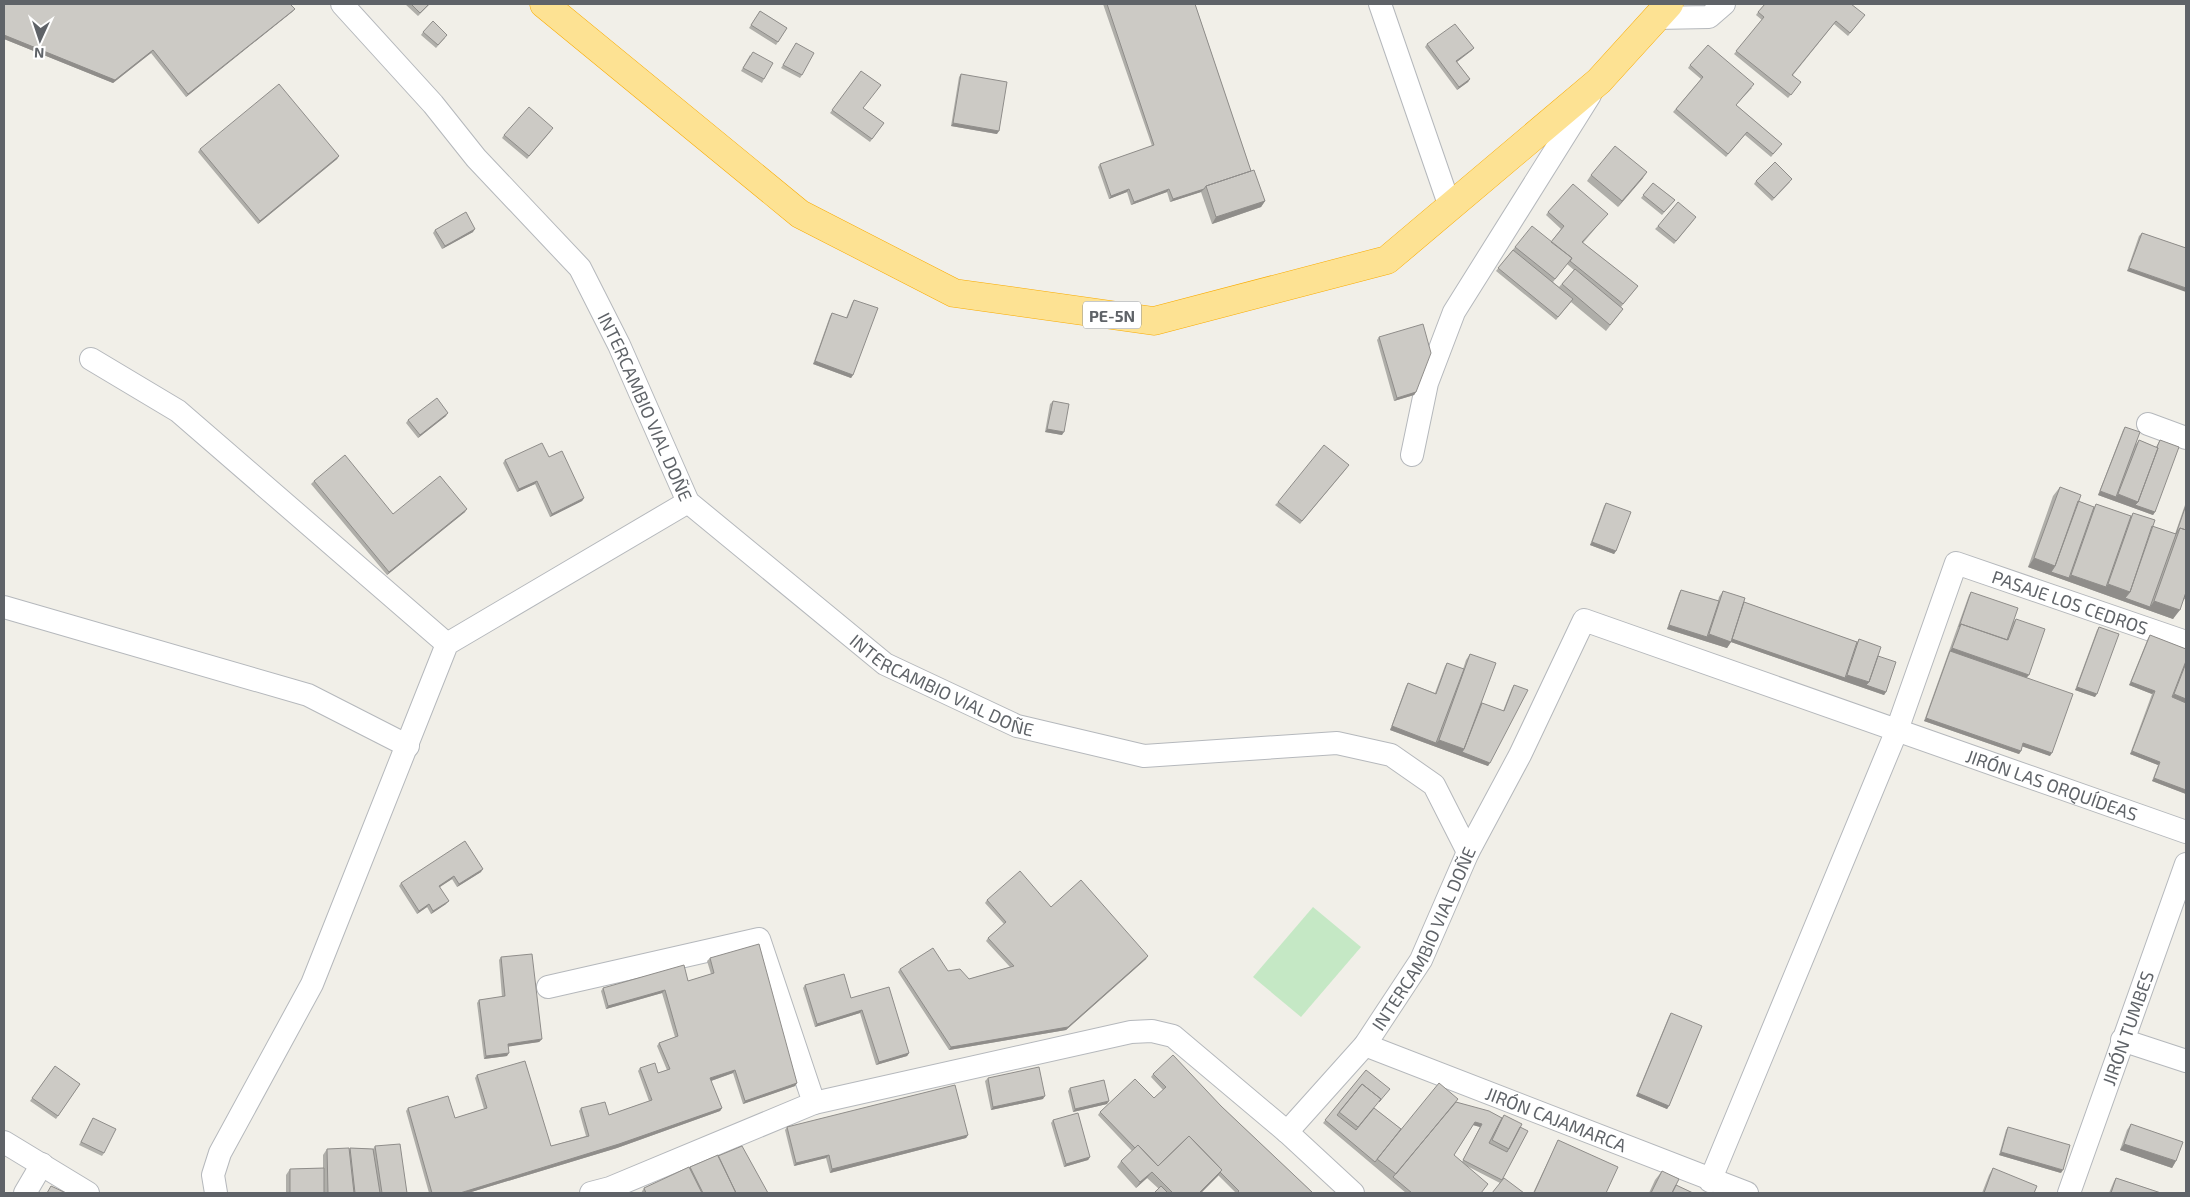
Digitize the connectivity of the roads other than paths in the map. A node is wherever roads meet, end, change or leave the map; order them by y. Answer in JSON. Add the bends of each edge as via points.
{"nodes":[{"id":1,"x":342,"y":4,"type":"edge"},
{"id":2,"x":544,"y":4,"type":"edge"},
{"id":3,"x":1380,"y":4,"type":"edge"},
{"id":4,"x":1724,"y":4,"type":"edge"},
{"id":5,"x":1663,"y":11,"type":"edge"},
{"id":6,"x":1599,"y":81,"type":"junction"},
{"id":7,"x":1450,"y":206,"type":"junction"},
{"id":8,"x":91,"y":359,"type":"dead end"},
{"id":9,"x":2148,"y":424,"type":"dead end"},
{"id":10,"x":2186,"y":438,"type":"edge"},
{"id":11,"x":1412,"y":455,"type":"dead end"},
{"id":12,"x":688,"y":502,"type":"junction"},
{"id":13,"x":4,"y":606,"type":"edge"},
{"id":14,"x":2186,"y":642,"type":"edge"},
{"id":15,"x":447,"y":644,"type":"junction"},
{"id":16,"x":1896,"y":730,"type":"junction"},
{"id":17,"x":408,"y":746,"type":"junction"},
{"id":18,"x":2186,"y":832,"type":"edge"},
{"id":19,"x":1468,"y":852,"type":"junction"},
{"id":20,"x":2186,"y":864,"type":"edge"},
{"id":21,"x":548,"y":987,"type":"dead end"},
{"id":22,"x":2122,"y":1040,"type":"junction"},
{"id":23,"x":1365,"y":1045,"type":"junction"},
{"id":24,"x":2186,"y":1061,"type":"edge"},
{"id":25,"x":814,"y":1103,"type":"junction"},
{"id":26,"x":1287,"y":1132,"type":"junction"},
{"id":27,"x":4,"y":1142,"type":"edge"},
{"id":28,"x":42,"y":1164,"type":"junction"},
{"id":29,"x":1710,"y":1181,"type":"junction"},
{"id":30,"x":604,"y":1191,"type":"edge"},
{"id":31,"x":25,"y":1193,"type":"edge"},
{"id":32,"x":88,"y":1193,"type":"edge"},
{"id":33,"x":216,"y":1193,"type":"edge"},
{"id":34,"x":1352,"y":1193,"type":"edge"},
{"id":35,"x":1747,"y":1193,"type":"edge"},
{"id":36,"x":2069,"y":1193,"type":"edge"}],
"edges":[{"from":1,"to":12,"type":"street","name":"INTERCAMBIO VIAL DOÑE","via":[[433,104],[476,158],[580,268],[623,354]]},
{"from":2,"to":7,"type":"highway","number":"PE-5N","via":[[800,214],[954,293],[1154,321],[1387,260]]},
{"from":3,"to":7,"type":"street"},
{"from":4,"to":5,"type":"street","via":[[1709,17]]},
{"from":5,"to":6,"type":"highway","number":"PE-5N"},
{"from":6,"to":7,"type":"highway","number":"PE-5N"},
{"from":6,"to":11,"type":"street","via":[[1454,312],[1428,383]]},
{"from":8,"to":15,"type":"street","via":[[178,411]]},
{"from":9,"to":10,"type":"street"},
{"from":12,"to":15,"type":"street"},
{"from":12,"to":19,"type":"street","name":"INTERCAMBIO VIAL DOÑE","via":[[885,664],[1017,726],[1144,756],[1337,743],[1391,756],[1434,786]]},
{"from":13,"to":17,"type":"street","via":[[308,695]]},
{"from":14,"to":16,"type":"street","name":"PASAJE LOS CEDROS","via":[[1956,563]]},
{"from":15,"to":17,"type":"street"},
{"from":16,"to":18,"type":"street","name":"JIRÓN LAS ORQUÍDEAS"},
{"from":16,"to":19,"type":"street","name":"JIRÓN LAS ORQUÍDEAS","via":[[1584,620],[1520,755]]},
{"from":16,"to":29,"type":"street"},
{"from":17,"to":33,"type":"street","via":[[312,984],[220,1153],[213,1175]]},
{"from":19,"to":23,"type":"street","name":"INTERCAMBIO VIAL DOÑE","via":[[1420,960]]},
{"from":20,"to":22,"type":"street","name":"JIRÓN TUMBES"},
{"from":21,"to":25,"type":"street","via":[[759,939]]},
{"from":22,"to":24,"type":"street"},
{"from":22,"to":36,"type":"street","name":"JIRÓN TUMBES"},
{"from":23,"to":26,"type":"street","name":"INTERCAMBIO VIAL DOÑE"},
{"from":23,"to":29,"type":"street","name":"JIRÓN CAJAMARCA"},
{"from":25,"to":26,"type":"street","via":[[1131,1032],[1152,1031],[1173,1036]]},
{"from":25,"to":30,"type":"street"},
{"from":26,"to":34,"type":"street"},
{"from":27,"to":28,"type":"street"},
{"from":28,"to":31,"type":"street"},
{"from":28,"to":32,"type":"street"},
{"from":29,"to":35,"type":"street","name":"JIRÓN CAJAMARCA"}]}
